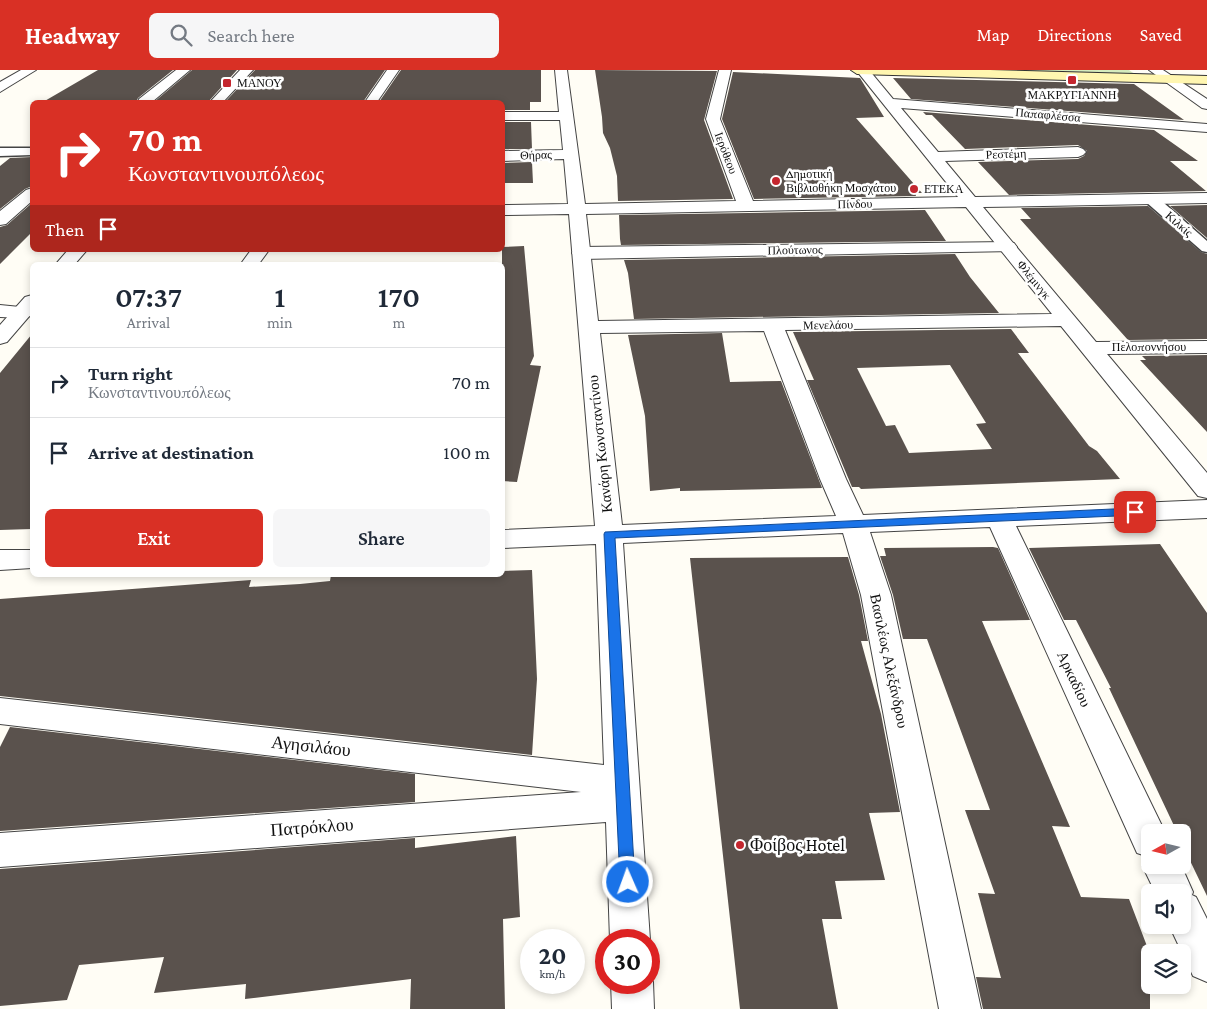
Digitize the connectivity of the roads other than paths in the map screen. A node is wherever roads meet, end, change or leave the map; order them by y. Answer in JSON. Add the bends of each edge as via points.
{"nodes":[{"id":1,"x":30,"y":70,"type":"edge"},
{"id":2,"x":184,"y":70,"type":"edge"},
{"id":3,"x":247,"y":70,"type":"edge"},
{"id":4,"x":392,"y":70,"type":"edge"},
{"id":5,"x":561,"y":70,"type":"edge"},
{"id":6,"x":725,"y":70,"type":"edge"},
{"id":7,"x":857,"y":70,"type":"edge"},
{"id":8,"x":862,"y":70,"type":"edge"},
{"id":9,"x":1155,"y":70,"type":"edge"},
{"id":10,"x":944,"y":71,"type":"edge"},
{"id":11,"x":1169,"y":79,"type":"junction"},
{"id":12,"x":1207,"y":80,"type":"edge"},
{"id":13,"x":0,"y":88,"type":"edge"},
{"id":14,"x":146,"y":100,"type":"edge"},
{"id":15,"x":218,"y":100,"type":"edge"},
{"id":16,"x":372,"y":100,"type":"edge"},
{"id":17,"x":889,"y":103,"type":"junction"},
{"id":18,"x":1207,"y":105,"type":"edge"},
{"id":19,"x":505,"y":116,"type":"edge"},
{"id":20,"x":566,"y":116,"type":"junction"},
{"id":21,"x":1207,"y":128,"type":"edge"},
{"id":22,"x":0,"y":152,"type":"edge"},
{"id":23,"x":30,"y":152,"type":"edge"},
{"id":24,"x":1078,"y":152,"type":"dead end"},
{"id":25,"x":570,"y":154,"type":"junction"},
{"id":26,"x":505,"y":156,"type":"edge"},
{"id":27,"x":933,"y":156,"type":"junction"},
{"id":28,"x":30,"y":196,"type":"edge"},
{"id":29,"x":1207,"y":198,"type":"edge"},
{"id":30,"x":1151,"y":199,"type":"junction"},
{"id":31,"x":970,"y":202,"type":"junction"},
{"id":32,"x":746,"y":205,"type":"junction"},
{"id":33,"x":577,"y":209,"type":"junction"},
{"id":34,"x":505,"y":210,"type":"edge"},
{"id":35,"x":0,"y":220,"type":"edge"},
{"id":36,"x":24,"y":220,"type":"dead end"},
{"id":37,"x":1008,"y":247,"type":"junction"},
{"id":38,"x":1207,"y":248,"type":"edge"},
{"id":39,"x":76,"y":252,"type":"edge"},
{"id":40,"x":581,"y":253,"type":"junction"},
{"id":41,"x":67,"y":262,"type":"edge"},
{"id":42,"x":28,"y":306,"type":"edge"},
{"id":43,"x":0,"y":311,"type":"edge"},
{"id":44,"x":1067,"y":320,"type":"junction"},
{"id":45,"x":773,"y":326,"type":"junction"},
{"id":46,"x":588,"y":327,"type":"junction"},
{"id":47,"x":0,"y":338,"type":"edge"},
{"id":48,"x":1207,"y":347,"type":"edge"},
{"id":49,"x":1090,"y":348,"type":"junction"},
{"id":50,"x":1207,"y":490,"type":"edge"},
{"id":51,"x":1207,"y":509,"type":"edge"},
{"id":52,"x":999,"y":518,"type":"junction"},
{"id":53,"x":853,"y":523,"type":"junction"},
{"id":54,"x":609,"y":534,"type":"junction"},
{"id":55,"x":505,"y":539,"type":"edge"},
{"id":56,"x":30,"y":559,"type":"edge"},
{"id":57,"x":0,"y":560,"type":"edge"},
{"id":58,"x":0,"y":711,"type":"edge"},
{"id":59,"x":624,"y":793,"type":"junction"},
{"id":60,"x":1142,"y":824,"type":"edge"},
{"id":61,"x":0,"y":850,"type":"edge"},
{"id":62,"x":630,"y":929,"type":"edge"},
{"id":63,"x":1191,"y":929,"type":"edge"},
{"id":64,"x":1207,"y":962,"type":"edge"},
{"id":65,"x":632,"y":994,"type":"edge"},
{"id":66,"x":633,"y":1009,"type":"edge"},
{"id":67,"x":960,"y":1009,"type":"edge"}],
"edges":[{"from":1,"to":13,"type":"street"},
{"from":2,"to":14,"type":"street"},
{"from":3,"to":15,"type":"street"},
{"from":4,"to":16,"type":"street"},
{"from":5,"to":20,"type":"street","name":"Κανάρη Κωνσταντίνου"},
{"from":6,"to":32,"type":"street","name":"Ιερόθεου","via":[[713,119]]},
{"from":7,"to":8,"type":"main road"},
{"from":8,"to":10,"type":"main road"},
{"from":8,"to":17,"type":"street","name":"Φλέμινγκ"},
{"from":9,"to":11,"type":"street"},
{"from":10,"to":11,"type":"main road"},
{"from":11,"to":12,"type":"main road"},
{"from":11,"to":18,"type":"street"},
{"from":17,"to":21,"type":"street","name":"Παπαφλέσσα"},
{"from":17,"to":27,"type":"street","name":"Φλέμινγκ"},
{"from":19,"to":20,"type":"street"},
{"from":20,"to":25,"type":"street","name":"Κανάρη Κωνσταντίνου"},
{"from":22,"to":23,"type":"lane"},
{"from":24,"to":27,"type":"street","name":"Ρεστέμη"},
{"from":25,"to":26,"type":"street","name":"Θήρας"},
{"from":25,"to":33,"type":"street","name":"Κανάρη Κωνσταντίνου"},
{"from":27,"to":31,"type":"street","name":"Φλέμινγκ"},
{"from":28,"to":35,"type":"street"},
{"from":29,"to":30,"type":"street","name":"Πίνδου"},
{"from":30,"to":31,"type":"street","name":"Πίνδου"},
{"from":30,"to":38,"type":"lane","name":"Κιλκίς"},
{"from":31,"to":32,"type":"street","name":"Πίνδου"},
{"from":31,"to":37,"type":"street","name":"Φλέμινγκ"},
{"from":32,"to":33,"type":"street","name":"Πίνδου"},
{"from":33,"to":34,"type":"street","name":"Πίνδου"},
{"from":33,"to":40,"type":"street","name":"Κανάρη Κωνσταντίνου"},
{"from":35,"to":36,"type":"street"},
{"from":37,"to":40,"type":"street","name":"Πλούτωνος"},
{"from":37,"to":44,"type":"street","name":"Φλέμινγκ"},
{"from":39,"to":41,"type":"street"},
{"from":40,"to":46,"type":"street","name":"Κανάρη Κωνσταντίνου"},
{"from":42,"to":43,"type":"street"},
{"from":42,"to":47,"type":"street"},
{"from":44,"to":45,"type":"street","name":"Μενελάου"},
{"from":44,"to":49,"type":"street","name":"Φλέμινγκ"},
{"from":45,"to":46,"type":"street","name":"Μενελάου"},
{"from":45,"to":53,"type":"street","name":"Βασιλέως Αλεξάνδρου"},
{"from":46,"to":54,"type":"street","name":"Κανάρη Κωνσταντίνου"},
{"from":48,"to":49,"type":"street","name":"Πελοποννήσου"},
{"from":49,"to":50,"type":"street","name":"Φλέμινγκ"},
{"from":51,"to":52,"type":"street"},
{"from":52,"to":53,"type":"street"},
{"from":52,"to":60,"type":"street","name":"Αρκαδίου"},
{"from":53,"to":54,"type":"street"},
{"from":53,"to":67,"type":"street","name":"Βασιλέως Αλεξάνδρου","via":[[876,595]]},
{"from":54,"to":55,"type":"street"},
{"from":54,"to":59,"type":"street","name":"Κανάρη Κωνσταντίνου"},
{"from":56,"to":57,"type":"street"},
{"from":58,"to":59,"type":"street","name":"Αγησιλάου"},
{"from":59,"to":61,"type":"street","name":"Πατρόκλου"},
{"from":59,"to":62,"type":"street","name":"Κανάρη Κωνσταντίνου"},
{"from":63,"to":64,"type":"street"},
{"from":65,"to":66,"type":"street"}]}
